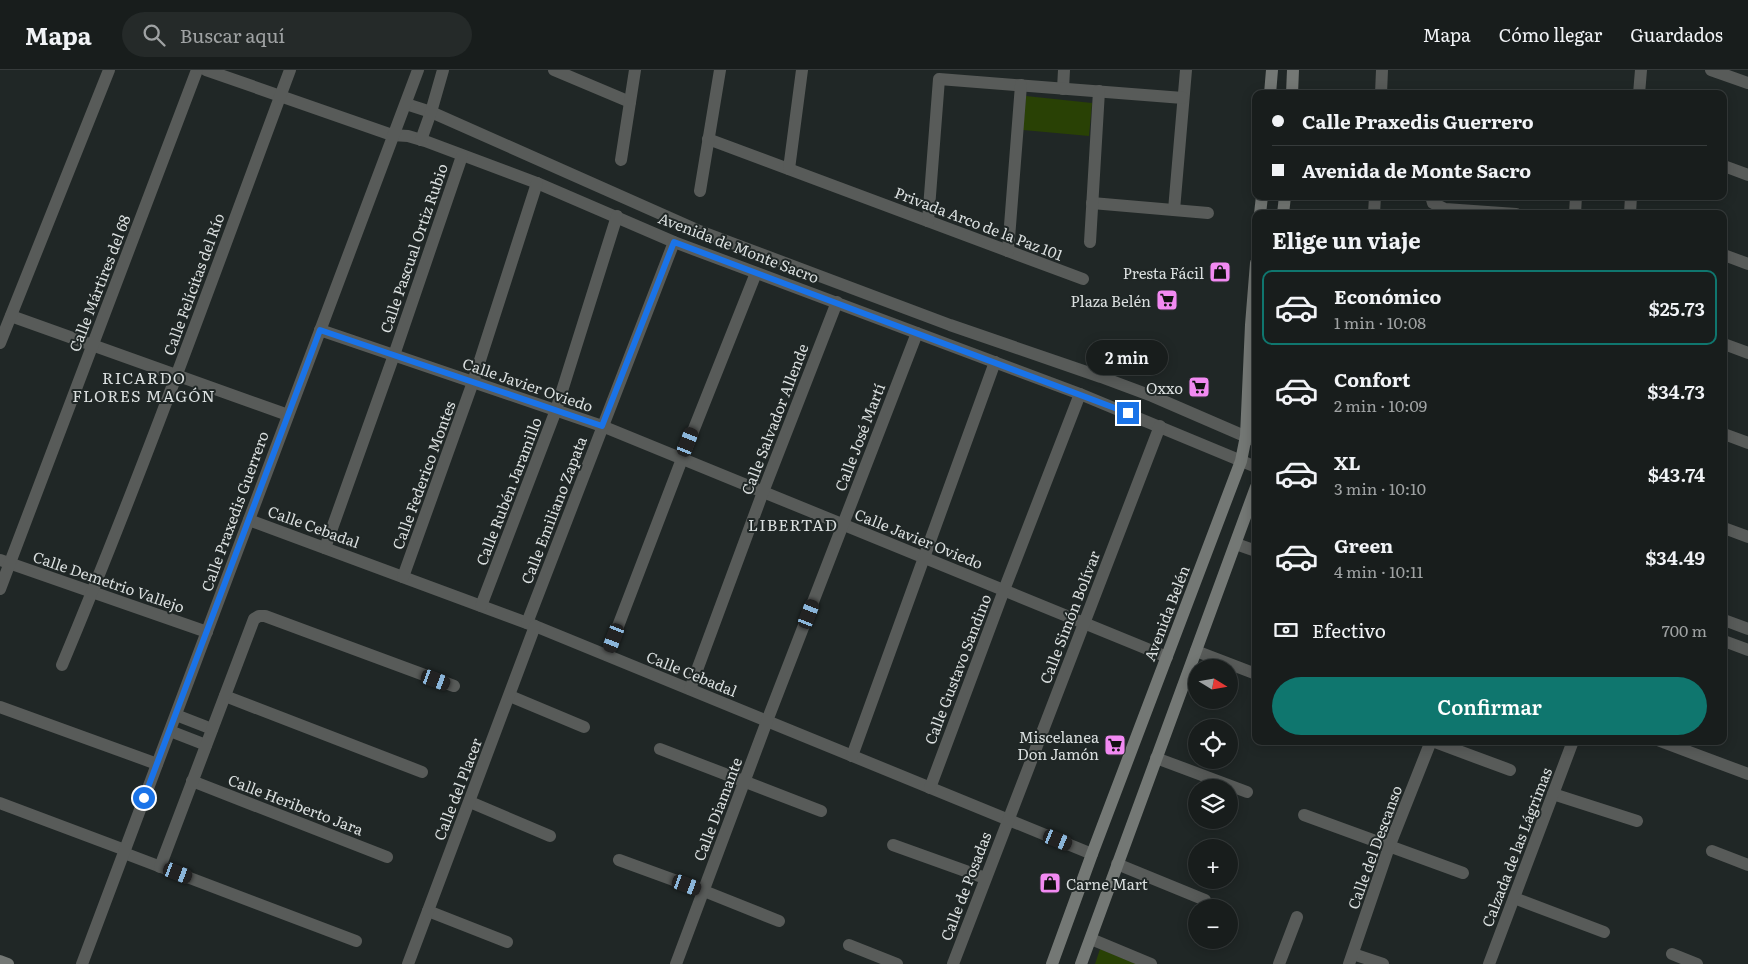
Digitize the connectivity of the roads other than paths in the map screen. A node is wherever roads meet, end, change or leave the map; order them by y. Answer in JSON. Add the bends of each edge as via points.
{"nodes":[{"id":1,"x":109,"y":70,"type":"edge"},
{"id":2,"x":197,"y":70,"type":"edge"},
{"id":3,"x":206,"y":70,"type":"edge"},
{"id":4,"x":290,"y":70,"type":"edge"},
{"id":5,"x":418,"y":70,"type":"edge"},
{"id":6,"x":443,"y":70,"type":"edge"},
{"id":7,"x":554,"y":70,"type":"edge"},
{"id":8,"x":635,"y":70,"type":"edge"},
{"id":9,"x":720,"y":70,"type":"edge"},
{"id":10,"x":802,"y":70,"type":"edge"},
{"id":11,"x":1064,"y":70,"type":"edge"},
{"id":12,"x":1186,"y":70,"type":"edge"},
{"id":13,"x":1272,"y":70,"type":"edge"},
{"id":14,"x":1293,"y":70,"type":"edge"},
{"id":15,"x":1382,"y":70,"type":"edge"},
{"id":16,"x":1641,"y":70,"type":"edge"},
{"id":17,"x":1711,"y":70,"type":"edge"},
{"id":18,"x":1725,"y":72,"type":"edge"},
{"id":19,"x":1748,"y":83,"type":"edge"},
{"id":20,"x":1021,"y":85,"type":"junction"},
{"id":21,"x":1063,"y":89,"type":"junction"},
{"id":22,"x":1270,"y":90,"type":"edge"},
{"id":23,"x":1292,"y":90,"type":"edge"},
{"id":24,"x":1381,"y":90,"type":"edge"},
{"id":25,"x":1639,"y":90,"type":"edge"},
{"id":26,"x":1099,"y":91,"type":"junction"},
{"id":27,"x":280,"y":96,"type":"junction"},
{"id":28,"x":1183,"y":98,"type":"junction"},
{"id":29,"x":630,"y":102,"type":"junction"},
{"id":30,"x":406,"y":104,"type":"junction"},
{"id":31,"x":431,"y":112,"type":"junction"},
{"id":32,"x":392,"y":136,"type":"junction"},
{"id":33,"x":708,"y":139,"type":"junction"},
{"id":34,"x":421,"y":140,"type":"junction"},
{"id":35,"x":462,"y":156,"type":"junction"},
{"id":36,"x":621,"y":160,"type":"dead end"},
{"id":37,"x":1727,"y":167,"type":"edge"},
{"id":38,"x":789,"y":169,"type":"junction"},
{"id":39,"x":1748,"y":175,"type":"edge"},
{"id":40,"x":537,"y":184,"type":"junction"},
{"id":41,"x":700,"y":191,"type":"dead end"},
{"id":42,"x":1432,"y":200,"type":"edge"},
{"id":43,"x":1092,"y":203,"type":"junction"},
{"id":44,"x":1174,"y":210,"type":"junction"},
{"id":45,"x":1459,"y":210,"type":"edge"},
{"id":46,"x":1208,"y":213,"type":"dead end"},
{"id":47,"x":617,"y":216,"type":"junction"},
{"id":48,"x":928,"y":221,"type":"junction"},
{"id":49,"x":674,"y":242,"type":"junction"},
{"id":50,"x":1090,"y":242,"type":"dead end"},
{"id":51,"x":1008,"y":251,"type":"junction"},
{"id":52,"x":1727,"y":256,"type":"edge"},
{"id":53,"x":1748,"y":264,"type":"edge"},
{"id":54,"x":756,"y":273,"type":"junction"},
{"id":55,"x":1083,"y":279,"type":"dead end"},
{"id":56,"x":837,"y":302,"type":"junction"},
{"id":57,"x":1252,"y":313,"type":"edge"},
{"id":58,"x":11,"y":316,"type":"junction"},
{"id":59,"x":320,"y":330,"type":"junction"},
{"id":60,"x":917,"y":333,"type":"junction"},
{"id":61,"x":0,"y":343,"type":"edge"},
{"id":62,"x":93,"y":344,"type":"junction"},
{"id":63,"x":1727,"y":345,"type":"edge"},
{"id":64,"x":1748,"y":354,"type":"edge"},
{"id":65,"x":394,"y":355,"type":"junction"},
{"id":66,"x":994,"y":362,"type":"junction"},
{"id":67,"x":177,"y":374,"type":"junction"},
{"id":68,"x":473,"y":382,"type":"junction"},
{"id":69,"x":1080,"y":394,"type":"junction"},
{"id":70,"x":556,"y":410,"type":"junction"},
{"id":71,"x":288,"y":415,"type":"junction"},
{"id":72,"x":602,"y":426,"type":"junction"},
{"id":73,"x":1160,"y":426,"type":"junction"},
{"id":74,"x":1727,"y":435,"type":"edge"},
{"id":75,"x":1251,"y":438,"type":"edge"},
{"id":76,"x":1748,"y":443,"type":"edge"},
{"id":77,"x":682,"y":459,"type":"junction"},
{"id":78,"x":1240,"y":460,"type":"junction"},
{"id":79,"x":1252,"y":465,"type":"edge"},
{"id":80,"x":763,"y":492,"type":"junction"},
{"id":81,"x":1252,"y":498,"type":"edge"},
{"id":82,"x":249,"y":520,"type":"junction"},
{"id":83,"x":843,"y":524,"type":"junction"},
{"id":84,"x":1727,"y":529,"type":"edge"},
{"id":85,"x":1748,"y":537,"type":"edge"},
{"id":86,"x":1236,"y":544,"type":"junction"},
{"id":87,"x":325,"y":548,"type":"junction"},
{"id":88,"x":1252,"y":550,"type":"edge"},
{"id":89,"x":923,"y":557,"type":"junction"},
{"id":90,"x":5,"y":562,"type":"edge"},
{"id":91,"x":404,"y":577,"type":"junction"},
{"id":92,"x":0,"y":589,"type":"edge"},
{"id":93,"x":1004,"y":590,"type":"junction"},
{"id":94,"x":92,"y":593,"type":"junction"},
{"id":95,"x":481,"y":606,"type":"junction"},
{"id":96,"x":1727,"y":621,"type":"edge"},
{"id":97,"x":1085,"y":623,"type":"junction"},
{"id":98,"x":531,"y":624,"type":"junction"},
{"id":99,"x":1748,"y":629,"type":"edge"},
{"id":100,"x":207,"y":632,"type":"junction"},
{"id":101,"x":1727,"y":642,"type":"edge"},
{"id":102,"x":1748,"y":650,"type":"edge"},
{"id":103,"x":1196,"y":651,"type":"junction"},
{"id":104,"x":607,"y":655,"type":"junction"},
{"id":105,"x":1167,"y":657,"type":"junction"},
{"id":106,"x":62,"y":665,"type":"dead end"},
{"id":107,"x":1252,"y":672,"type":"edge"},
{"id":108,"x":454,"y":686,"type":"dead end"},
{"id":109,"x":690,"y":689,"type":"junction"},
{"id":110,"x":224,"y":696,"type":"junction"},
{"id":111,"x":510,"y":696,"type":"junction"},
{"id":112,"x":0,"y":707,"type":"edge"},
{"id":113,"x":176,"y":715,"type":"junction"},
{"id":114,"x":767,"y":721,"type":"junction"},
{"id":115,"x":584,"y":727,"type":"dead end"},
{"id":116,"x":212,"y":729,"type":"junction"},
{"id":117,"x":170,"y":731,"type":"junction"},
{"id":118,"x":206,"y":745,"type":"junction"},
{"id":119,"x":1429,"y":745,"type":"edge"},
{"id":120,"x":1442,"y":745,"type":"edge"},
{"id":121,"x":1571,"y":745,"type":"edge"},
{"id":122,"x":1671,"y":745,"type":"edge"},
{"id":123,"x":660,"y":749,"type":"dead end"},
{"id":124,"x":852,"y":756,"type":"junction"},
{"id":125,"x":1156,"y":758,"type":"junction"},
{"id":126,"x":157,"y":764,"type":"junction"},
{"id":127,"x":1510,"y":770,"type":"dead end"},
{"id":128,"x":422,"y":772,"type":"dead end"},
{"id":129,"x":1748,"y":774,"type":"edge"},
{"id":130,"x":192,"y":781,"type":"junction"},
{"id":131,"x":745,"y":781,"type":"junction"},
{"id":132,"x":930,"y":788,"type":"junction"},
{"id":133,"x":1247,"y":792,"type":"dead end"},
{"id":134,"x":1553,"y":794,"type":"junction"},
{"id":135,"x":470,"y":802,"type":"junction"},
{"id":136,"x":0,"y":803,"type":"edge"},
{"id":137,"x":821,"y":811,"type":"dead end"},
{"id":138,"x":1304,"y":816,"type":"dead end"},
{"id":139,"x":1008,"y":820,"type":"junction"},
{"id":140,"x":1637,"y":821,"type":"dead end"},
{"id":141,"x":550,"y":836,"type":"dead end"},
{"id":142,"x":893,"y":844,"type":"dead end"},
{"id":143,"x":1388,"y":847,"type":"junction"},
{"id":144,"x":1712,"y":851,"type":"dead end"},
{"id":145,"x":124,"y":852,"type":"junction"},
{"id":146,"x":1092,"y":854,"type":"junction"},
{"id":147,"x":387,"y":857,"type":"dead end"},
{"id":148,"x":619,"y":860,"type":"dead end"},
{"id":149,"x":1116,"y":864,"type":"junction"},
{"id":150,"x":1748,"y":865,"type":"edge"},
{"id":151,"x":160,"y":866,"type":"junction"},
{"id":152,"x":1464,"y":873,"type":"dead end"},
{"id":153,"x":985,"y":878,"type":"junction"},
{"id":154,"x":704,"y":891,"type":"junction"},
{"id":155,"x":1514,"y":898,"type":"junction"},
{"id":156,"x":1203,"y":899,"type":"edge"},
{"id":157,"x":428,"y":911,"type":"junction"},
{"id":158,"x":1297,"y":917,"type":"dead end"},
{"id":159,"x":780,"y":921,"type":"dead end"},
{"id":160,"x":1604,"y":932,"type":"dead end"},
{"id":161,"x":1091,"y":939,"type":"junction"},
{"id":162,"x":356,"y":941,"type":"dead end"},
{"id":163,"x":507,"y":942,"type":"dead end"},
{"id":164,"x":849,"y":945,"type":"dead end"},
{"id":165,"x":1672,"y":954,"type":"dead end"},
{"id":166,"x":1351,"y":959,"type":"edge"},
{"id":167,"x":0,"y":961,"type":"edge"},
{"id":168,"x":8,"y":964,"type":"edge"},
{"id":169,"x":82,"y":964,"type":"edge"},
{"id":170,"x":408,"y":964,"type":"edge"},
{"id":171,"x":676,"y":964,"type":"edge"},
{"id":172,"x":897,"y":964,"type":"edge"},
{"id":173,"x":953,"y":964,"type":"edge"},
{"id":174,"x":1052,"y":964,"type":"edge"},
{"id":175,"x":1081,"y":964,"type":"edge"},
{"id":176,"x":1151,"y":964,"type":"edge"},
{"id":177,"x":1279,"y":964,"type":"edge"},
{"id":178,"x":1382,"y":964,"type":"edge"},
{"id":179,"x":1489,"y":964,"type":"edge"},
{"id":180,"x":1697,"y":964,"type":"edge"}],
"edges":[{"from":1,"to":58,"type":"street"},
{"from":2,"to":62,"type":"street","name":"Calle Mártires del 68"},
{"from":3,"to":27,"type":"street","name":"Avenida de Monte Sacro"},
{"from":4,"to":27,"type":"street","name":"Calle Felícitas del Río"},
{"from":5,"to":30,"type":"street","name":"Calle Praxedis Guerrero"},
{"from":6,"to":31,"type":"street"},
{"from":7,"to":29,"type":"street"},
{"from":8,"to":29,"type":"street"},
{"from":9,"to":33,"type":"street"},
{"from":10,"to":38,"type":"street"},
{"from":11,"to":21,"type":"street"},
{"from":12,"to":28,"type":"street"},
{"from":13,"to":22,"type":"main road"},
{"from":14,"to":23,"type":"main road"},
{"from":15,"to":24,"type":"street"},
{"from":16,"to":25,"type":"street"},
{"from":17,"to":18,"type":"street"},
{"from":18,"to":19,"type":"street"},
{"from":20,"to":21,"type":"street"},
{"from":20,"to":48,"type":"street","via":[[938,78]]},
{"from":20,"to":51,"type":"street"},
{"from":21,"to":26,"type":"street"},
{"from":26,"to":28,"type":"street"},
{"from":26,"to":43,"type":"street"},
{"from":27,"to":32,"type":"street","name":"Avenida de Monte Sacro"},
{"from":27,"to":67,"type":"street","name":"Calle Felícitas del Río"},
{"from":28,"to":44,"type":"street"},
{"from":29,"to":36,"type":"street"},
{"from":30,"to":31,"type":"street","name":"Avenida de Monte Sacro"},
{"from":30,"to":32,"type":"street","name":"Calle Praxedis Guerrero"},
{"from":31,"to":34,"type":"street"},
{"from":31,"to":75,"type":"street","name":"Avenida de Monte Sacro","via":[[697,230],[950,325],[1101,377]]},
{"from":32,"to":34,"type":"street","name":"Avenida de Monte Sacro"},
{"from":32,"to":59,"type":"street","name":"Calle Praxedis Guerrero"},
{"from":33,"to":38,"type":"street","name":"Privada Arco de la Paz 101"},
{"from":33,"to":41,"type":"street"},
{"from":34,"to":35,"type":"street","name":"Avenida de Monte Sacro"},
{"from":35,"to":40,"type":"street","name":"Avenida de Monte Sacro"},
{"from":35,"to":65,"type":"street","name":"Calle Pascual Ortiz Rubio"},
{"from":37,"to":39,"type":"street"},
{"from":38,"to":48,"type":"street","name":"Privada Arco de la Paz 101"},
{"from":40,"to":47,"type":"street","name":"Avenida de Monte Sacro"},
{"from":40,"to":68,"type":"street","name":"Calle Federico Montes"},
{"from":42,"to":45,"type":"street","via":[[1445,209]]},
{"from":43,"to":44,"type":"street"},
{"from":43,"to":50,"type":"street"},
{"from":44,"to":46,"type":"street"},
{"from":47,"to":49,"type":"street","name":"Avenida de Monte Sacro"},
{"from":47,"to":70,"type":"street","name":"Calle Rubén Jaramillo"},
{"from":48,"to":51,"type":"street","name":"Privada Arco de la Paz 101"},
{"from":49,"to":54,"type":"street","name":"Avenida de Monte Sacro"},
{"from":49,"to":72,"type":"street","name":"Calle Emiliano Zapata"},
{"from":51,"to":55,"type":"street","name":"Privada Arco de la Paz 101"},
{"from":52,"to":53,"type":"street"},
{"from":54,"to":56,"type":"street","name":"Avenida de Monte Sacro"},
{"from":54,"to":77,"type":"street"},
{"from":56,"to":60,"type":"street","name":"Avenida de Monte Sacro"},
{"from":56,"to":80,"type":"street","name":"Calle Salvador Allende"},
{"from":57,"to":75,"type":"main road","name":"Avenida Belén"},
{"from":58,"to":61,"type":"street"},
{"from":58,"to":62,"type":"street"},
{"from":59,"to":65,"type":"street","name":"Calle Javier Oviedo"},
{"from":59,"to":71,"type":"street","name":"Calle Praxedis Guerrero"},
{"from":60,"to":66,"type":"street","name":"Avenida de Monte Sacro"},
{"from":60,"to":83,"type":"street","name":"Calle José Martí"},
{"from":62,"to":67,"type":"street"},
{"from":62,"to":90,"type":"street","name":"Calle Mártires del 68"},
{"from":63,"to":64,"type":"street"},
{"from":65,"to":68,"type":"street","name":"Calle Javier Oviedo"},
{"from":65,"to":87,"type":"street","name":"Calle Pascual Ortiz Rubio"},
{"from":66,"to":69,"type":"street","name":"Avenida de Monte Sacro"},
{"from":66,"to":89,"type":"street"},
{"from":67,"to":71,"type":"street"},
{"from":67,"to":94,"type":"street","name":"Calle Felícitas del Río"},
{"from":68,"to":70,"type":"street","name":"Calle Javier Oviedo"},
{"from":68,"to":91,"type":"street","name":"Calle Federico Montes"},
{"from":69,"to":73,"type":"street","name":"Avenida de Monte Sacro"},
{"from":69,"to":93,"type":"street","name":"Calle Gustavo Sandino"},
{"from":70,"to":72,"type":"street","name":"Calle Javier Oviedo"},
{"from":70,"to":95,"type":"street","name":"Calle Rubén Jaramillo"},
{"from":71,"to":82,"type":"street","name":"Calle Praxedis Guerrero"},
{"from":72,"to":77,"type":"street","name":"Calle Javier Oviedo"},
{"from":72,"to":98,"type":"street","name":"Calle Emiliano Zapata"},
{"from":73,"to":78,"type":"street","name":"Avenida de Monte Sacro"},
{"from":73,"to":97,"type":"street","name":"Calle Simón Bolívar"},
{"from":74,"to":76,"type":"street"},
{"from":75,"to":78,"type":"main road","name":"Avenida Belén"},
{"from":77,"to":80,"type":"street","name":"Calle Javier Oviedo"},
{"from":77,"to":104,"type":"street"},
{"from":78,"to":79,"type":"street","name":"Avenida de Monte Sacro"},
{"from":78,"to":105,"type":"main road","name":"Avenida Belén"},
{"from":80,"to":83,"type":"street","name":"Calle Javier Oviedo"},
{"from":80,"to":109,"type":"street","name":"Calle Salvador Allende"},
{"from":81,"to":86,"type":"main road"},
{"from":82,"to":87,"type":"street","name":"Calle Cebadal"},
{"from":82,"to":100,"type":"street","name":"Calle Praxedis Guerrero"},
{"from":83,"to":89,"type":"street","name":"Calle Javier Oviedo"},
{"from":83,"to":114,"type":"street","name":"Calle José Martí"},
{"from":84,"to":85,"type":"street"},
{"from":86,"to":88,"type":"street"},
{"from":86,"to":103,"type":"main road"},
{"from":87,"to":91,"type":"street","name":"Calle Cebadal"},
{"from":89,"to":93,"type":"street","name":"Calle Javier Oviedo"},
{"from":89,"to":124,"type":"street"},
{"from":90,"to":92,"type":"street","name":"Calle Mártires del 68"},
{"from":90,"to":94,"type":"street","name":"Calle Demetrio Vallejo"},
{"from":91,"to":95,"type":"street","name":"Calle Cebadal"},
{"from":93,"to":97,"type":"street","name":"Calle Javier Oviedo"},
{"from":93,"to":132,"type":"street","name":"Calle Gustavo Sandino"},
{"from":94,"to":100,"type":"street","name":"Calle Demetrio Vallejo"},
{"from":94,"to":106,"type":"street","name":"Calle Felícitas del Río"},
{"from":95,"to":98,"type":"street","name":"Calle Cebadal"},
{"from":96,"to":99,"type":"street"},
{"from":97,"to":105,"type":"street","name":"Calle Javier Oviedo"},
{"from":97,"to":139,"type":"street","name":"Calle Simón Bolívar"},
{"from":98,"to":104,"type":"street","name":"Calle Cebadal"},
{"from":98,"to":111,"type":"street","name":"Calle del Placer"},
{"from":100,"to":113,"type":"street","name":"Calle Praxedis Guerrero"},
{"from":101,"to":102,"type":"street"},
{"from":103,"to":107,"type":"street"},
{"from":103,"to":125,"type":"main road"},
{"from":104,"to":109,"type":"street","name":"Calle Cebadal"},
{"from":105,"to":146,"type":"main road","name":"Avenida Belén"},
{"from":108,"to":110,"type":"street","via":[[260,616],[254,619]]},
{"from":109,"to":114,"type":"street","name":"Calle Cebadal"},
{"from":110,"to":116,"type":"street"},
{"from":110,"to":128,"type":"street"},
{"from":111,"to":115,"type":"street"},
{"from":111,"to":135,"type":"street","name":"Calle del Placer"},
{"from":112,"to":126,"type":"street"},
{"from":113,"to":116,"type":"street"},
{"from":113,"to":117,"type":"street","name":"Calle Praxedis Guerrero"},
{"from":114,"to":124,"type":"street","name":"Calle Cebadal"},
{"from":114,"to":131,"type":"street","name":"Calle Diamante"},
{"from":116,"to":118,"type":"street"},
{"from":117,"to":118,"type":"street"},
{"from":117,"to":126,"type":"street","name":"Calle Praxedis Guerrero"},
{"from":118,"to":130,"type":"street"},
{"from":119,"to":143,"type":"street","name":"Calle del Descanso"},
{"from":120,"to":127,"type":"street"},
{"from":121,"to":134,"type":"street","name":"Calzada de las Lágrimas"},
{"from":122,"to":129,"type":"street"},
{"from":123,"to":131,"type":"street"},
{"from":124,"to":132,"type":"street","name":"Calle Cebadal"},
{"from":125,"to":133,"type":"street"},
{"from":125,"to":149,"type":"main road"},
{"from":126,"to":145,"type":"street","name":"Calle Praxedis Guerrero"},
{"from":130,"to":147,"type":"street","name":"Calle Heriberto Jara"},
{"from":130,"to":151,"type":"street"},
{"from":131,"to":137,"type":"street"},
{"from":131,"to":154,"type":"street","name":"Calle Diamante"},
{"from":132,"to":139,"type":"street","name":"Calle Cebadal"},
{"from":134,"to":140,"type":"street"},
{"from":134,"to":155,"type":"street","name":"Calzada de las Lágrimas"},
{"from":135,"to":141,"type":"street"},
{"from":135,"to":157,"type":"street","name":"Calle del Placer"},
{"from":136,"to":145,"type":"street"},
{"from":138,"to":143,"type":"street"},
{"from":139,"to":146,"type":"street","name":"Calle Cebadal"},
{"from":139,"to":153,"type":"street","name":"Calle de Posadas"},
{"from":142,"to":153,"type":"street"},
{"from":143,"to":152,"type":"street"},
{"from":143,"to":166,"type":"street","name":"Calle del Descanso"},
{"from":144,"to":150,"type":"street"},
{"from":145,"to":151,"type":"street"},
{"from":145,"to":169,"type":"street","name":"Calle Praxedis Guerrero"},
{"from":146,"to":174,"type":"main road","name":"Avenida Belén"},
{"from":148,"to":154,"type":"street"},
{"from":149,"to":156,"type":"street"},
{"from":149,"to":161,"type":"main road"},
{"from":151,"to":162,"type":"street"},
{"from":153,"to":173,"type":"street","name":"Calle de Posadas"},
{"from":154,"to":159,"type":"street"},
{"from":154,"to":171,"type":"street","name":"Calle Diamante"},
{"from":155,"to":160,"type":"street"},
{"from":155,"to":179,"type":"street","name":"Calzada de las Lágrimas"},
{"from":157,"to":163,"type":"street"},
{"from":157,"to":170,"type":"street","name":"Calle del Placer"},
{"from":158,"to":177,"type":"street"},
{"from":161,"to":175,"type":"main road"},
{"from":161,"to":176,"type":"street"},
{"from":164,"to":172,"type":"street"},
{"from":165,"to":180,"type":"street"},
{"from":166,"to":178,"type":"street"},
{"from":167,"to":168,"type":"main road"}]}
